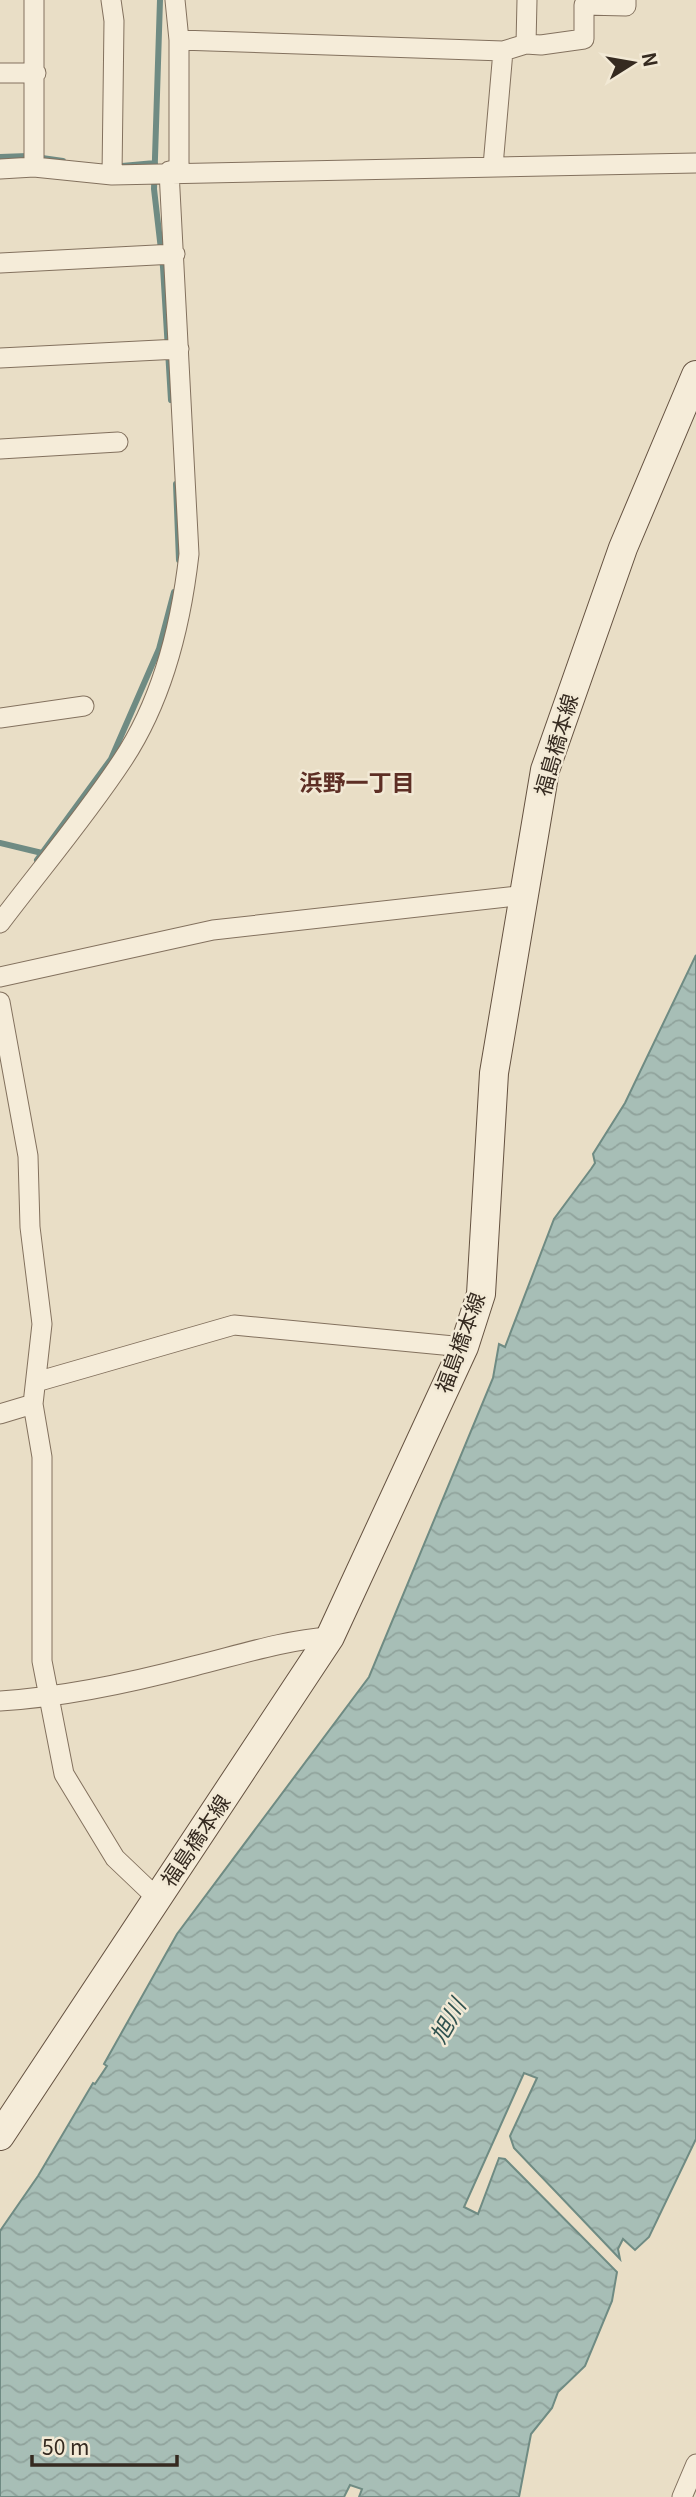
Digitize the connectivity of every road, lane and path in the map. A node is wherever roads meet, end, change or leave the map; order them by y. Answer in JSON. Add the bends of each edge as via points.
{"nodes":[{"id":1,"x":34,"y":0,"type":"edge"},
{"id":2,"x":111,"y":0,"type":"edge"},
{"id":3,"x":175,"y":0,"type":"edge"},
{"id":4,"x":527,"y":0,"type":"edge"},
{"id":5,"x":626,"y":0,"type":"edge"},
{"id":6,"x":179,"y":40,"type":"junction"},
{"id":7,"x":526,"y":44,"type":"junction"},
{"id":8,"x":503,"y":51,"type":"junction"},
{"id":9,"x":0,"y":73,"type":"edge"},
{"id":10,"x":36,"y":73,"type":"junction"},
{"id":11,"x":34,"y":159,"type":"junction"},
{"id":12,"x":696,"y":163,"type":"edge"},
{"id":13,"x":493,"y":166,"type":"junction"},
{"id":14,"x":112,"y":168,"type":"junction"},
{"id":15,"x":0,"y":169,"type":"edge"},
{"id":16,"x":165,"y":171,"type":"junction"},
{"id":17,"x":167,"y":254,"type":"junction"},
{"id":18,"x":0,"y":263,"type":"edge"},
{"id":19,"x":171,"y":349,"type":"junction"},
{"id":20,"x":0,"y":358,"type":"edge"},
{"id":21,"x":696,"y":375,"type":"edge"},
{"id":22,"x":118,"y":442,"type":"dead end"},
{"id":23,"x":0,"y":449,"type":"edge"},
{"id":24,"x":84,"y":706,"type":"dead end"},
{"id":25,"x":0,"y":718,"type":"edge"},
{"id":26,"x":526,"y":895,"type":"junction"},
{"id":27,"x":0,"y":923,"type":"edge"},
{"id":28,"x":0,"y":977,"type":"edge"},
{"id":29,"x":0,"y":1002,"type":"edge"},
{"id":30,"x":464,"y":1347,"type":"junction"},
{"id":31,"x":36,"y":1382,"type":"junction"},
{"id":32,"x":33,"y":1404,"type":"junction"},
{"id":33,"x":0,"y":1414,"type":"edge"},
{"id":34,"x":330,"y":1637,"type":"junction"},
{"id":35,"x":49,"y":1698,"type":"junction"},
{"id":36,"x":0,"y":1701,"type":"edge"},
{"id":37,"x":158,"y":1899,"type":"junction"},
{"id":38,"x":4,"y":2119,"type":"edge"},
{"id":39,"x":696,"y":2464,"type":"edge"},
{"id":40,"x":682,"y":2497,"type":"edge"}],
"edges":[{"from":1,"to":10,"type":"street"},
{"from":2,"to":14,"type":"street"},
{"from":3,"to":6,"type":"street"},
{"from":4,"to":7,"type":"street"},
{"from":5,"to":7,"type":"street","via":[[626,6],[584,5],[584,39]]},
{"from":6,"to":8,"type":"street"},
{"from":6,"to":16,"type":"street"},
{"from":7,"to":8,"type":"street"},
{"from":8,"to":13,"type":"street"},
{"from":9,"to":10,"type":"street"},
{"from":10,"to":11,"type":"street"},
{"from":11,"to":14,"type":"street"},
{"from":11,"to":15,"type":"street"},
{"from":12,"to":13,"type":"street"},
{"from":13,"to":16,"type":"street"},
{"from":14,"to":16,"type":"street"},
{"from":16,"to":17,"type":"street"},
{"from":17,"to":18,"type":"street"},
{"from":17,"to":19,"type":"street"},
{"from":19,"to":20,"type":"street"},
{"from":19,"to":27,"type":"street","via":[[190,554],[182,612],[145,717],[123,760]]},
{"from":21,"to":26,"type":"main road","name":"福島橋本線","via":[[623,548],[556,734],[545,770]]},
{"from":22,"to":23,"type":"street"},
{"from":24,"to":25,"type":"street"},
{"from":26,"to":28,"type":"street","via":[[213,930]]},
{"from":26,"to":30,"type":"main road","name":"福島橋本線","via":[[494,1073],[481,1294]]},
{"from":29,"to":31,"type":"street","via":[[28,1156],[30,1227],[42,1324]]},
{"from":30,"to":31,"type":"street","via":[[234,1325]]},
{"from":30,"to":34,"type":"main road","name":"福島橋本線"},
{"from":31,"to":32,"type":"street"},
{"from":32,"to":33,"type":"street"},
{"from":32,"to":35,"type":"street","via":[[42,1457],[41,1661]]},
{"from":34,"to":35,"type":"street","via":[[303,1639]]},
{"from":34,"to":37,"type":"main road","name":"福島橋本線"},
{"from":35,"to":36,"type":"street"},
{"from":35,"to":37,"type":"street","via":[[64,1774],[115,1858]]},
{"from":37,"to":38,"type":"main road","name":"福島橋本線"},
{"from":39,"to":40,"type":"street"}]}
